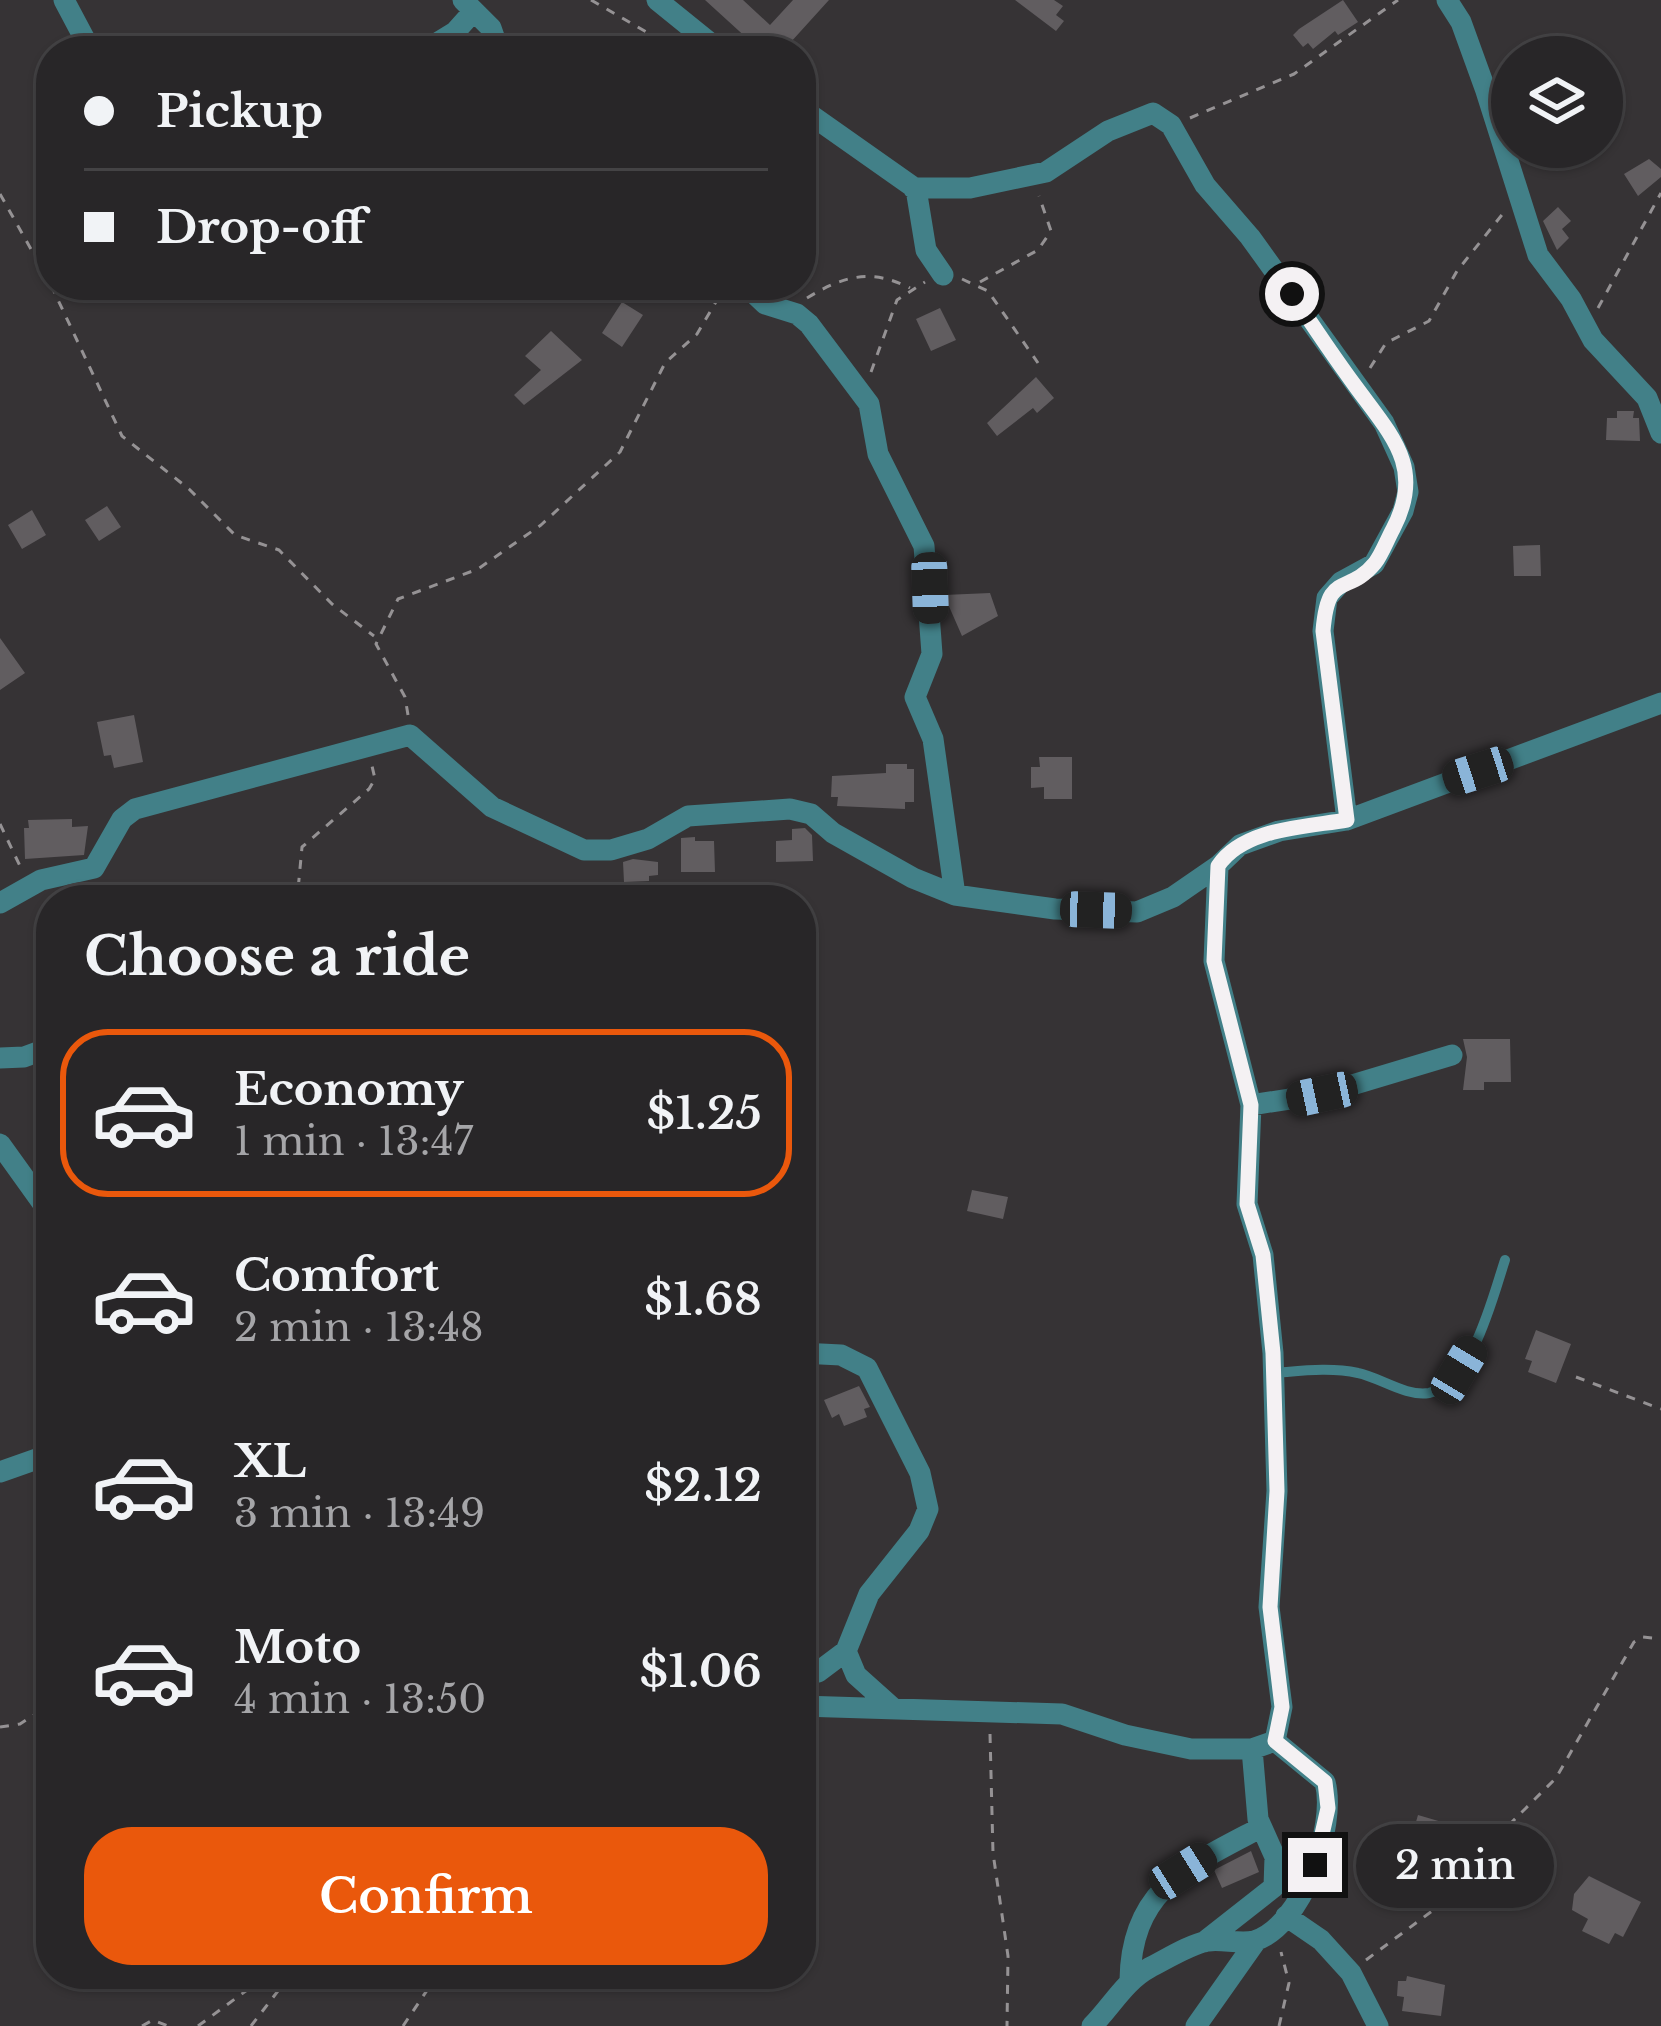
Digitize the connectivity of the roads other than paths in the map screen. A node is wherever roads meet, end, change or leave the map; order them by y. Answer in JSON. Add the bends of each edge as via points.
{"nodes":[{"id":1,"x":64,"y":0,"type":"edge"},
{"id":2,"x":657,"y":0,"type":"edge"},
{"id":3,"x":1448,"y":0,"type":"edge"},
{"id":4,"x":468,"y":7,"type":"edge"},
{"id":5,"x":83,"y":36,"type":"edge"},
{"id":6,"x":448,"y":36,"type":"edge"},
{"id":7,"x":494,"y":36,"type":"edge"},
{"id":8,"x":701,"y":36,"type":"edge"},
{"id":9,"x":816,"y":119,"type":"edge"},
{"id":10,"x":913,"y":188,"type":"junction"},
{"id":11,"x":943,"y":274,"type":"road end"},
{"id":12,"x":761,"y":300,"type":"edge"},
{"id":13,"x":1661,"y":433,"type":"edge"},
{"id":14,"x":1661,"y":703,"type":"edge"},
{"id":15,"x":1347,"y":820,"type":"junction"},
{"id":16,"x":1218,"y":866,"type":"junction"},
{"id":17,"x":955,"y":895,"type":"junction"},
{"id":18,"x":0,"y":903,"type":"edge"},
{"id":19,"x":36,"y":1053,"type":"edge"},
{"id":20,"x":1452,"y":1055,"type":"dead end"},
{"id":21,"x":0,"y":1058,"type":"edge"},
{"id":22,"x":1251,"y":1105,"type":"junction"},
{"id":23,"x":0,"y":1144,"type":"edge"},
{"id":24,"x":36,"y":1193,"type":"edge"},
{"id":25,"x":1505,"y":1260,"type":"dead end"},
{"id":26,"x":816,"y":1354,"type":"edge"},
{"id":27,"x":1274,"y":1373,"type":"junction"},
{"id":28,"x":36,"y":1459,"type":"edge"},
{"id":29,"x":0,"y":1472,"type":"edge"},
{"id":30,"x":846,"y":1652,"type":"junction"},
{"id":31,"x":816,"y":1672,"type":"edge"},
{"id":32,"x":816,"y":1706,"type":"edge"},
{"id":33,"x":894,"y":1709,"type":"junction"},
{"id":34,"x":1275,"y":1741,"type":"junction"},
{"id":35,"x":1252,"y":1748,"type":"junction"},
{"id":36,"x":1260,"y":1828,"type":"junction"},
{"id":37,"x":1280,"y":1921,"type":"junction"},
{"id":38,"x":1256,"y":1940,"type":"junction"},
{"id":39,"x":1204,"y":1942,"type":"junction"},
{"id":40,"x":1130,"y":1980,"type":"junction"},
{"id":41,"x":1092,"y":2026,"type":"edge"},
{"id":42,"x":1196,"y":2026,"type":"edge"},
{"id":43,"x":1378,"y":2026,"type":"edge"}],
"edges":[{"from":1,"to":5,"type":"street"},
{"from":2,"to":8,"type":"street"},
{"from":3,"to":13,"type":"street","via":[[1538,255],[1647,398]]},
{"from":4,"to":6,"type":"street"},
{"from":4,"to":7,"type":"street"},
{"from":9,"to":10,"type":"street"},
{"from":10,"to":11,"type":"street","via":[[926,250]]},
{"from":10,"to":15,"type":"street","via":[[970,188],[1046,172],[1153,113],[1172,125],[1205,185],[1398,447],[1408,492],[1374,564],[1341,582],[1325,609]]},
{"from":12,"to":17,"type":"street","via":[[809,324],[869,404],[878,454],[924,546],[932,654],[914,697],[933,739]]},
{"from":14,"to":15,"type":"street"},
{"from":15,"to":16,"type":"street","via":[[1240,845]]},
{"from":16,"to":17,"type":"street","via":[[1137,912]]},
{"from":16,"to":22,"type":"street","via":[[1214,961]]},
{"from":17,"to":18,"type":"street","via":[[805,811],[688,816],[611,850],[572,847],[492,807],[410,735],[135,808],[94,868],[29,884]]},
{"from":19,"to":21,"type":"street"},
{"from":20,"to":22,"type":"street","via":[[1322,1094]]},
{"from":22,"to":27,"type":"street","via":[[1247,1204],[1263,1255]]},
{"from":23,"to":24,"type":"street"},
{"from":25,"to":27,"type":"lane","via":[[1478,1340],[1432,1392],[1359,1373]]},
{"from":26,"to":30,"type":"street","via":[[867,1368],[927,1493],[919,1531],[869,1594]]},
{"from":27,"to":34,"type":"street","via":[[1270,1607],[1282,1707]]},
{"from":28,"to":29,"type":"street"},
{"from":30,"to":31,"type":"street"},
{"from":30,"to":33,"type":"street","via":[[856,1676]]},
{"from":32,"to":33,"type":"street"},
{"from":33,"to":35,"type":"street","via":[[1062,1714],[1157,1744]]},
{"from":34,"to":35,"type":"street"},
{"from":34,"to":37,"type":"street","via":[[1328,1793],[1315,1865]]},
{"from":35,"to":36,"type":"street"},
{"from":36,"to":39,"type":"street","via":[[1275,1857],[1274,1887]]},
{"from":36,"to":40,"type":"street","via":[[1161,1889],[1136,1926]]},
{"from":37,"to":38,"type":"street"},
{"from":37,"to":43,"type":"street","via":[[1321,1940],[1351,1973]]},
{"from":38,"to":39,"type":"street"},
{"from":38,"to":42,"type":"street"},
{"from":39,"to":40,"type":"street"},
{"from":40,"to":41,"type":"street"}]}
